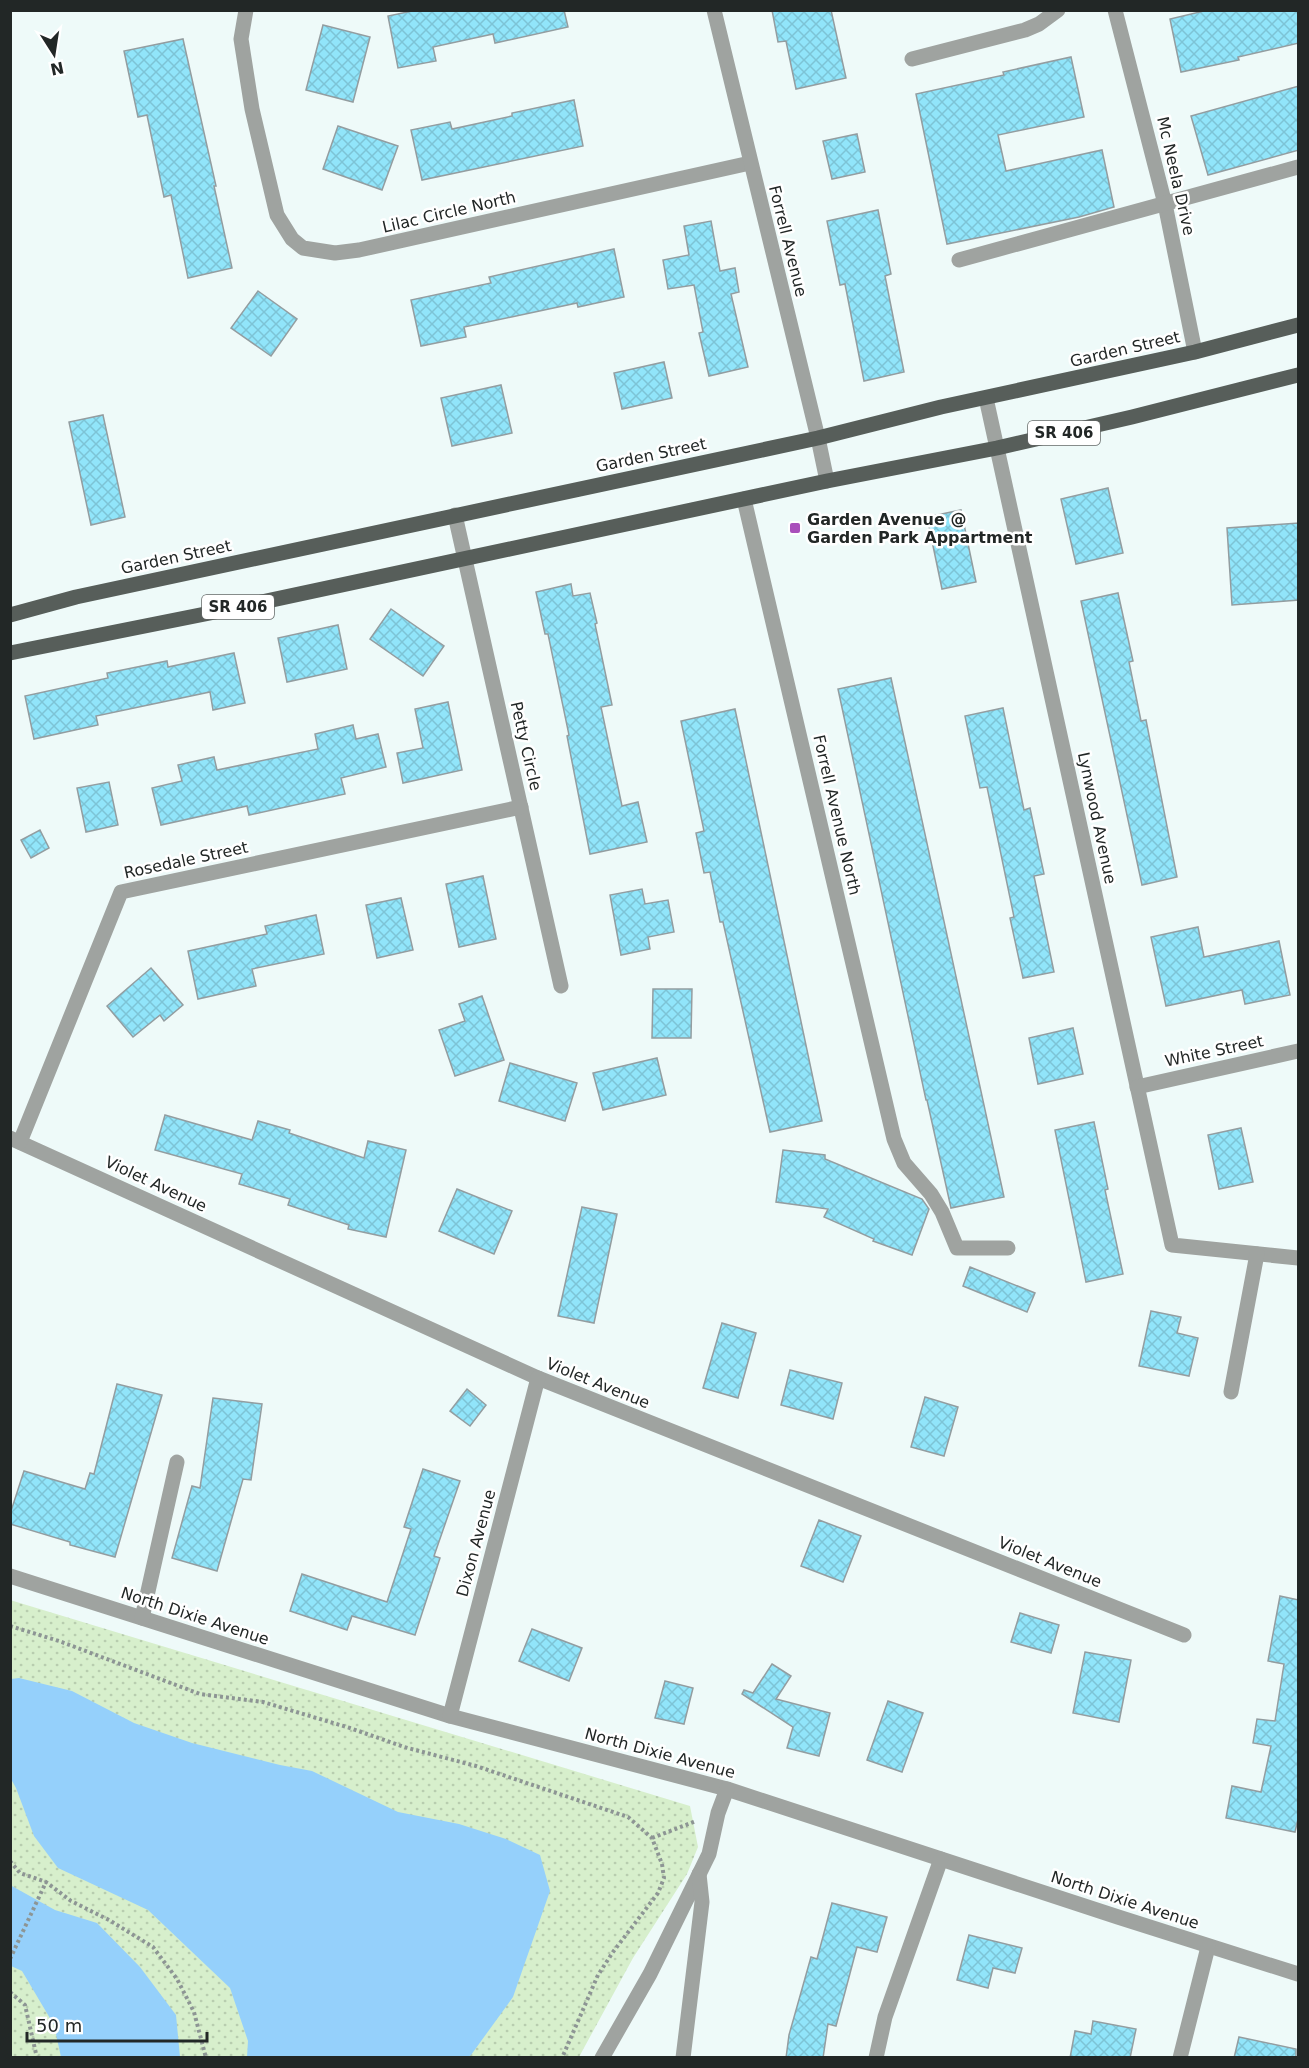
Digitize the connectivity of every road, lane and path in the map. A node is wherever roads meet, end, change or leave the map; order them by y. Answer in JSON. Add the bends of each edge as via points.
{"nodes":[{"id":1,"x":246,"y":10,"type":"edge"},
{"id":2,"x":714,"y":10,"type":"edge"},
{"id":3,"x":1058,"y":10,"type":"edge"},
{"id":4,"x":1115,"y":10,"type":"edge"},
{"id":5,"x":912,"y":59,"type":"dead end"},
{"id":6,"x":750,"y":163,"type":"junction"},
{"id":7,"x":1299,"y":167,"type":"edge"},
{"id":8,"x":1165,"y":204,"type":"junction"},
{"id":9,"x":959,"y":260,"type":"dead end"},
{"id":10,"x":1299,"y":325,"type":"edge"},
{"id":11,"x":1195,"y":352,"type":"junction"},
{"id":12,"x":1299,"y":375,"type":"edge"},
{"id":13,"x":986,"y":398,"type":"junction"},
{"id":14,"x":818,"y":438,"type":"junction"},
{"id":15,"x":997,"y":448,"type":"junction"},
{"id":16,"x":827,"y":481,"type":"junction"},
{"id":17,"x":744,"y":499,"type":"junction"},
{"id":18,"x":455,"y":515,"type":"junction"},
{"id":19,"x":466,"y":558,"type":"junction"},
{"id":20,"x":10,"y":615,"type":"edge"},
{"id":21,"x":10,"y":653,"type":"edge"},
{"id":22,"x":521,"y":807,"type":"junction"},
{"id":23,"x":561,"y":986,"type":"dead end"},
{"id":24,"x":1299,"y":1051,"type":"edge"},
{"id":25,"x":1137,"y":1087,"type":"junction"},
{"id":26,"x":15,"y":1140,"type":"edge"},
{"id":27,"x":1008,"y":1248,"type":"dead end"},
{"id":28,"x":1257,"y":1254,"type":"junction"},
{"id":29,"x":1299,"y":1258,"type":"edge"},
{"id":30,"x":538,"y":1378,"type":"junction"},
{"id":31,"x":1231,"y":1392,"type":"dead end"},
{"id":32,"x":177,"y":1462,"type":"dead end"},
{"id":33,"x":10,"y":1576,"type":"edge"},
{"id":34,"x":142,"y":1618,"type":"junction"},
{"id":35,"x":10,"y":1626,"type":"edge"},
{"id":36,"x":1184,"y":1635,"type":"dead end"},
{"id":37,"x":450,"y":1716,"type":"junction"},
{"id":38,"x":727,"y":1789,"type":"junction"},
{"id":39,"x":718,"y":1813,"type":"junction"},
{"id":40,"x":652,"y":1839,"type":"junction"},
{"id":41,"x":941,"y":1859,"type":"junction"},
{"id":42,"x":10,"y":1861,"type":"edge"},
{"id":43,"x":699,"y":1874,"type":"junction"},
{"id":44,"x":46,"y":1882,"type":"junction"},
{"id":45,"x":1208,"y":1947,"type":"junction"},
{"id":46,"x":10,"y":1959,"type":"edge"},
{"id":47,"x":1299,"y":1974,"type":"edge"},
{"id":48,"x":10,"y":1992,"type":"edge"},
{"id":49,"x":37,"y":2058,"type":"edge"},
{"id":50,"x":206,"y":2058,"type":"edge"},
{"id":51,"x":562,"y":2058,"type":"edge"},
{"id":52,"x":602,"y":2058,"type":"edge"},
{"id":53,"x":683,"y":2058,"type":"edge"},
{"id":54,"x":876,"y":2058,"type":"edge"},
{"id":55,"x":1180,"y":2058,"type":"edge"}],
"edges":[{"from":1,"to":6,"type":"street","name":"Lilac Circle North","via":[[241,39],[252,109],[277,215],[292,239],[303,248],[335,253],[359,250]]},
{"from":2,"to":6,"type":"street","name":"Forrell Avenue"},
{"from":3,"to":5,"type":"street","via":[[1025,30]]},
{"from":4,"to":8,"type":"street","name":"Mc Neela Drive"},
{"from":6,"to":14,"type":"street","name":"Forrell Avenue"},
{"from":7,"to":8,"type":"street"},
{"from":8,"to":9,"type":"street"},
{"from":8,"to":11,"type":"street","name":"Mc Neela Drive"},
{"from":10,"to":11,"type":"main road","name":"Garden Street"},
{"from":11,"to":13,"type":"main road","name":"Garden Street"},
{"from":12,"to":15,"type":"main road","number":"SR 406"},
{"from":13,"to":14,"type":"main road","name":"Garden Street"},
{"from":13,"to":15,"type":"street","name":"Lynwood Avenue"},
{"from":14,"to":16,"type":"street","name":"Forrell Avenue"},
{"from":14,"to":18,"type":"main road","name":"Garden Street"},
{"from":15,"to":16,"type":"main road","number":"SR 406"},
{"from":15,"to":25,"type":"street","name":"Lynwood Avenue"},
{"from":16,"to":17,"type":"main road","number":"SR 406"},
{"from":17,"to":19,"type":"main road","number":"SR 406"},
{"from":17,"to":27,"type":"street","name":"Forrell Avenue North","via":[[894,1139],[904,1163],[942,1212],[957,1248]]},
{"from":18,"to":19,"type":"street","name":"Petty Circle"},
{"from":18,"to":20,"type":"main road","name":"Garden Street","via":[[76,597]]},
{"from":19,"to":21,"type":"main road","number":"SR 406"},
{"from":19,"to":22,"type":"street","name":"Petty Circle"},
{"from":22,"to":23,"type":"street","name":"Petty Circle"},
{"from":22,"to":26,"type":"street","name":"Rosedale Street","via":[[121,892]]},
{"from":24,"to":25,"type":"street","name":"White Street"},
{"from":25,"to":28,"type":"street","name":"Lynwood Avenue","via":[[1172,1245]]},
{"from":26,"to":30,"type":"street","name":"Violet Avenue"},
{"from":28,"to":29,"type":"street"},
{"from":28,"to":31,"type":"street"},
{"from":30,"to":36,"type":"street","name":"Violet Avenue"},
{"from":30,"to":37,"type":"street","name":"Dixon Avenue"},
{"from":32,"to":34,"type":"street"},
{"from":33,"to":34,"type":"street","name":"North Dixie Avenue"},
{"from":34,"to":37,"type":"street","name":"North Dixie Avenue"},
{"from":35,"to":40,"type":"path","via":[[200,1694],[263,1702],[487,1770],[628,1817]]},
{"from":37,"to":38,"type":"street","name":"North Dixie Avenue"},
{"from":38,"to":39,"type":"street"},
{"from":38,"to":41,"type":"street","name":"North Dixie Avenue"},
{"from":39,"to":40,"type":"path"},
{"from":39,"to":43,"type":"street","via":[[709,1854]]},
{"from":40,"to":51,"type":"path","via":[[664,1878],[658,1893],[598,1975]]},
{"from":41,"to":45,"type":"street","name":"North Dixie Avenue"},
{"from":41,"to":54,"type":"street","via":[[885,2016]]},
{"from":42,"to":44,"type":"path","via":[[20,1873]]},
{"from":43,"to":52,"type":"street","via":[[650,1974]]},
{"from":43,"to":53,"type":"street","via":[[702,1902]]},
{"from":44,"to":46,"type":"path"},
{"from":44,"to":50,"type":"path","via":[[71,1901],[153,1947],[177,1979],[194,2012]]},
{"from":45,"to":47,"type":"street","name":"North Dixie Avenue"},
{"from":45,"to":55,"type":"street"},
{"from":48,"to":49,"type":"path","via":[[25,2005]]}]}
